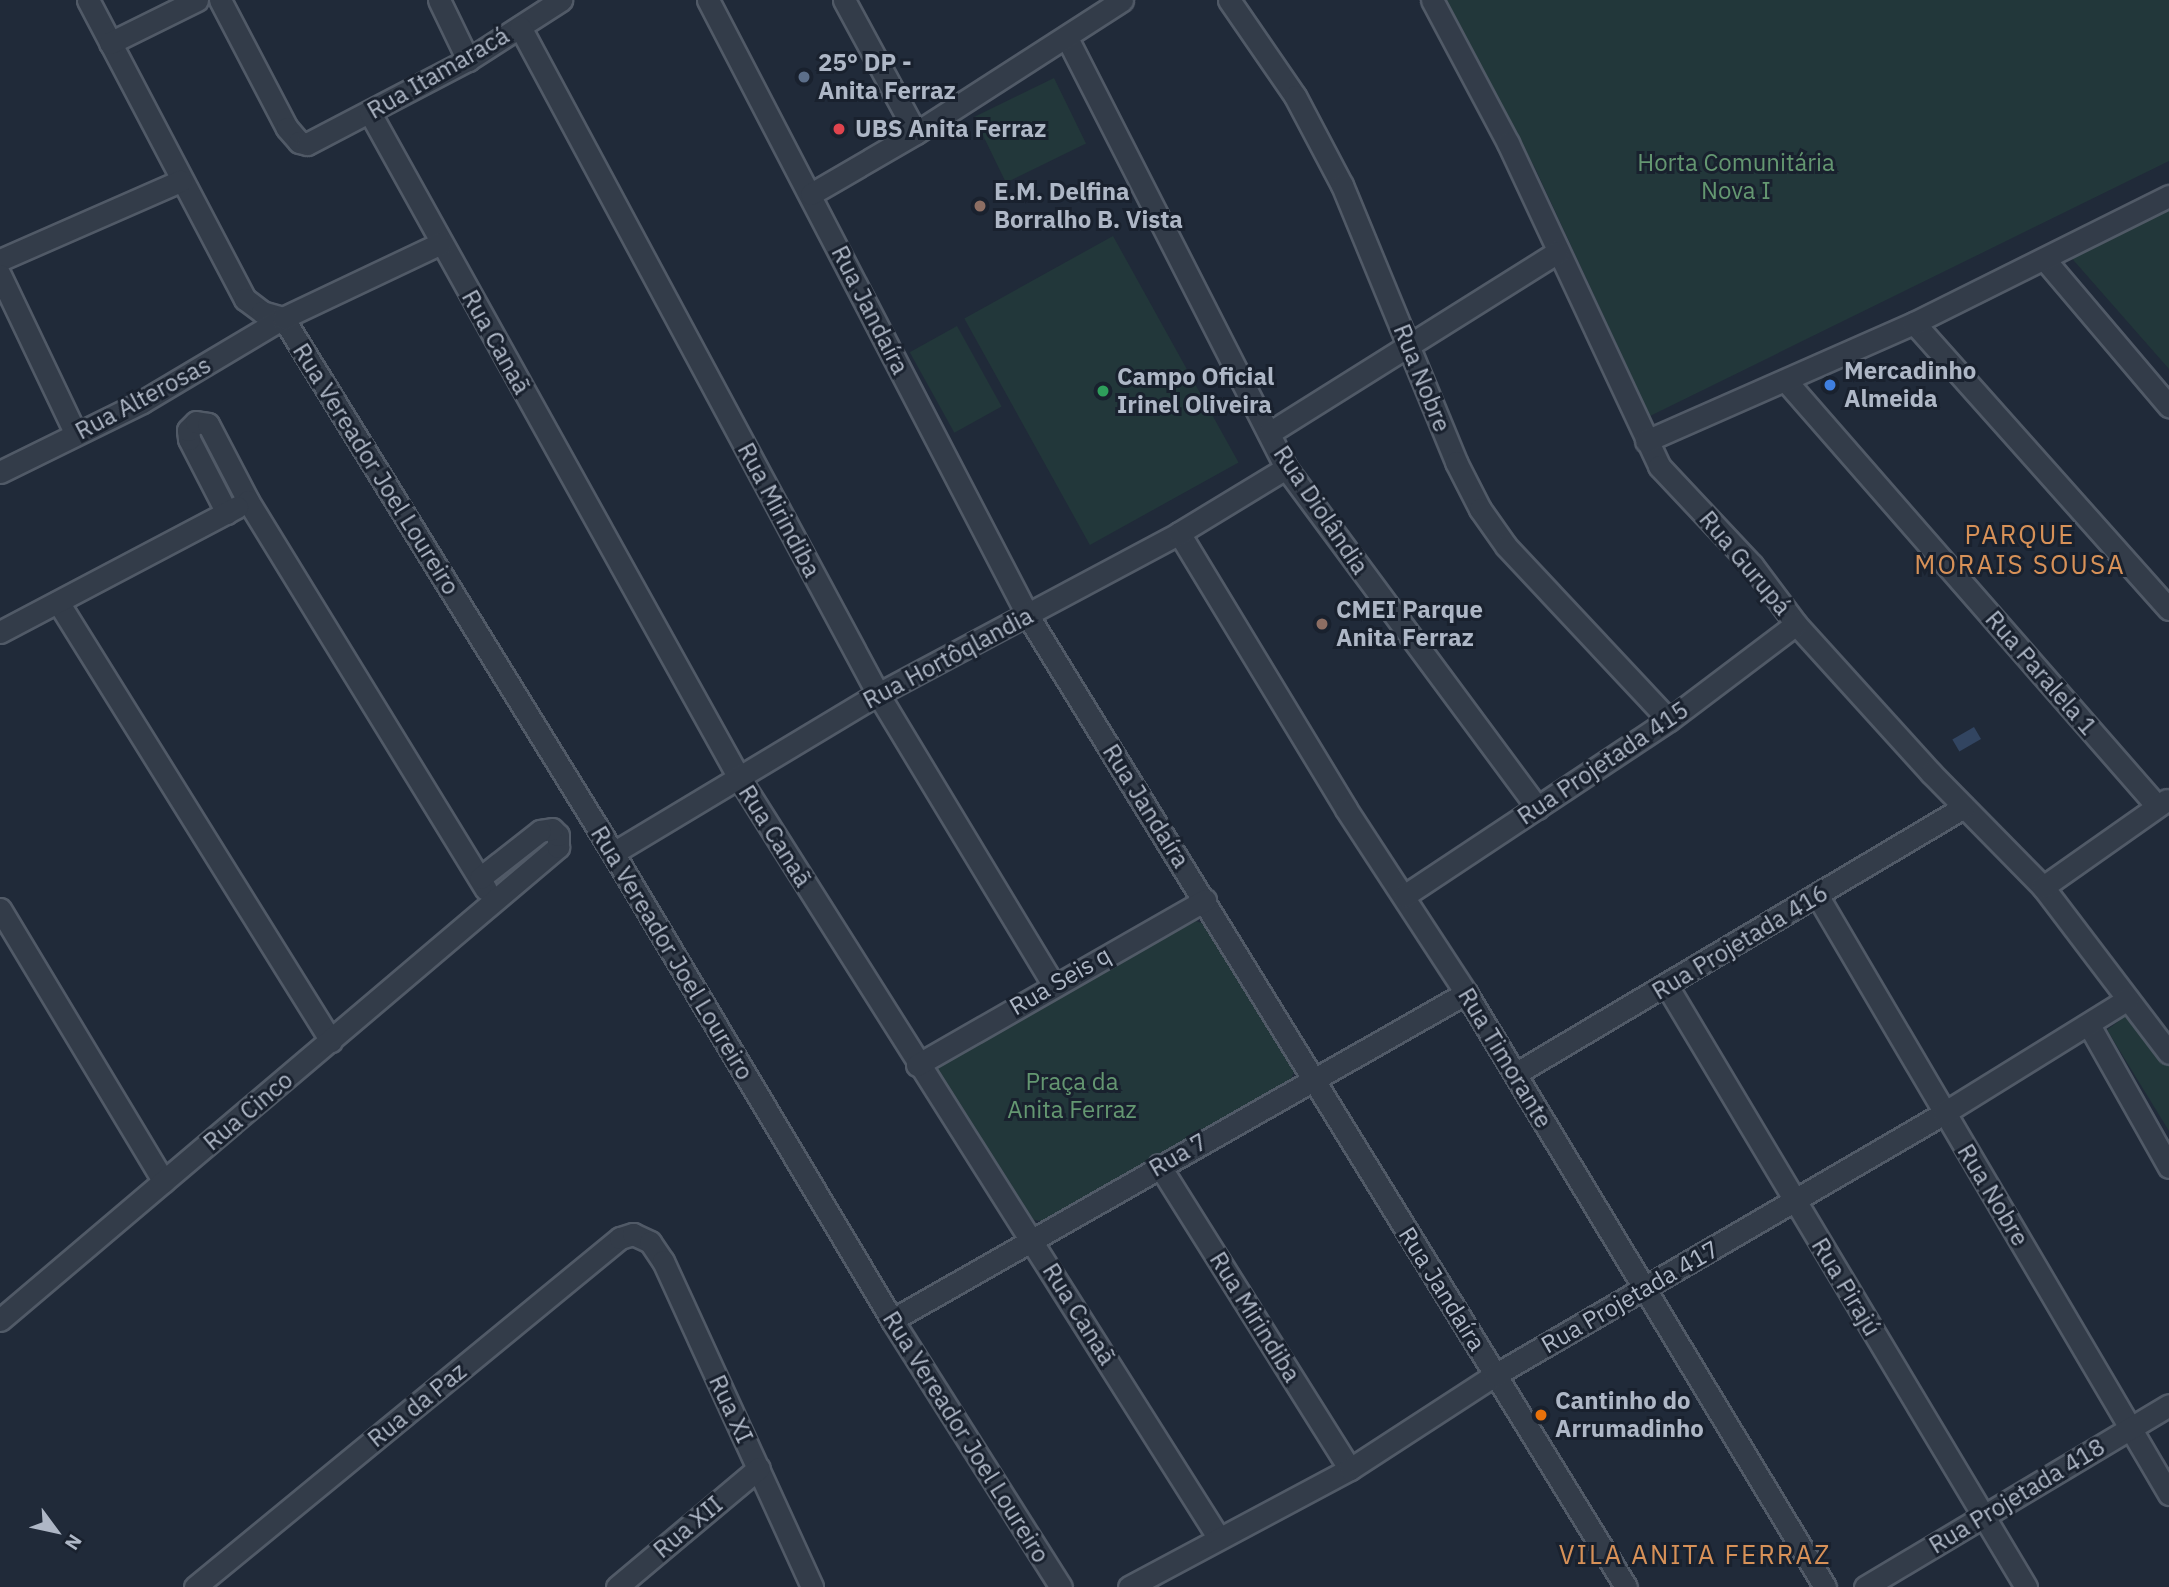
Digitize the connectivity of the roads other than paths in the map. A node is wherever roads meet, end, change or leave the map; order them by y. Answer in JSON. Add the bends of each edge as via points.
{"nodes":[{"id":1,"x":88,"y":0,"type":"edge"},
{"id":2,"x":197,"y":0,"type":"edge"},
{"id":3,"x":220,"y":0,"type":"edge"},
{"id":4,"x":439,"y":0,"type":"edge"},
{"id":5,"x":561,"y":0,"type":"edge"},
{"id":6,"x":708,"y":0,"type":"edge"},
{"id":7,"x":844,"y":0,"type":"edge"},
{"id":8,"x":1122,"y":0,"type":"edge"},
{"id":9,"x":1229,"y":0,"type":"edge"},
{"id":10,"x":1432,"y":0,"type":"edge"},
{"id":11,"x":520,"y":27,"type":"junction"},
{"id":12,"x":1067,"y":38,"type":"junction"},
{"id":13,"x":110,"y":43,"type":"junction"},
{"id":14,"x":468,"y":60,"type":"junction"},
{"id":15,"x":369,"y":113,"type":"junction"},
{"id":16,"x":916,"y":134,"type":"junction"},
{"id":17,"x":180,"y":181,"type":"junction"},
{"id":18,"x":811,"y":194,"type":"junction"},
{"id":19,"x":2169,"y":196,"type":"edge"},
{"id":20,"x":441,"y":243,"type":"junction"},
{"id":21,"x":1557,"y":252,"type":"junction"},
{"id":22,"x":0,"y":260,"type":"edge"},
{"id":23,"x":2045,"y":260,"type":"junction"},
{"id":24,"x":0,"y":275,"type":"edge"},
{"id":25,"x":283,"y":318,"type":"junction"},
{"id":26,"x":1914,"y":323,"type":"junction"},
{"id":27,"x":1408,"y":344,"type":"junction"},
{"id":28,"x":1786,"y":381,"type":"junction"},
{"id":29,"x":2169,"y":406,"type":"edge"},
{"id":30,"x":1269,"y":433,"type":"junction"},
{"id":31,"x":76,"y":434,"type":"junction"},
{"id":32,"x":1646,"y":441,"type":"junction"},
{"id":33,"x":1286,"y":468,"type":"junction"},
{"id":34,"x":0,"y":472,"type":"edge"},
{"id":35,"x":248,"y":501,"type":"junction"},
{"id":36,"x":227,"y":513,"type":"junction"},
{"id":37,"x":1179,"y":533,"type":"junction"},
{"id":38,"x":58,"y":602,"type":"junction"},
{"id":39,"x":2169,"y":609,"type":"edge"},
{"id":40,"x":1027,"y":616,"type":"junction"},
{"id":41,"x":1796,"y":624,"type":"junction"},
{"id":42,"x":0,"y":632,"type":"edge"},
{"id":43,"x":878,"y":694,"type":"junction"},
{"id":44,"x":1669,"y":720,"type":"junction"},
{"id":45,"x":739,"y":778,"type":"junction"},
{"id":46,"x":2163,"y":802,"type":"edge"},
{"id":47,"x":1964,"y":807,"type":"junction"},
{"id":48,"x":1538,"y":808,"type":"junction"},
{"id":49,"x":612,"y":853,"type":"junction"},
{"id":50,"x":480,"y":878,"type":"junction"},
{"id":51,"x":2043,"y":887,"type":"junction"},
{"id":52,"x":1817,"y":895,"type":"junction"},
{"id":53,"x":1404,"y":896,"type":"junction"},
{"id":54,"x":493,"y":900,"type":"junction"},
{"id":55,"x":1205,"y":900,"type":"junction"},
{"id":56,"x":0,"y":909,"type":"edge"},
{"id":57,"x":1054,"y":984,"type":"junction"},
{"id":58,"x":1667,"y":986,"type":"junction"},
{"id":59,"x":1466,"y":993,"type":"junction"},
{"id":60,"x":2128,"y":999,"type":"junction"},
{"id":61,"x":2089,"y":1025,"type":"junction"},
{"id":62,"x":331,"y":1041,"type":"junction"},
{"id":63,"x":2169,"y":1053,"type":"edge"},
{"id":64,"x":917,"y":1065,"type":"junction"},
{"id":65,"x":1515,"y":1074,"type":"junction"},
{"id":66,"x":1311,"y":1078,"type":"junction"},
{"id":67,"x":1944,"y":1113,"type":"junction"},
{"id":68,"x":1160,"y":1165,"type":"junction"},
{"id":69,"x":2169,"y":1167,"type":"edge"},
{"id":70,"x":164,"y":1182,"type":"junction"},
{"id":71,"x":1794,"y":1201,"type":"junction"},
{"id":72,"x":643,"y":1237,"type":"joint"},
{"id":73,"x":1033,"y":1240,"type":"junction"},
{"id":74,"x":1643,"y":1290,"type":"junction"},
{"id":75,"x":1,"y":1319,"type":"edge"},
{"id":76,"x":892,"y":1320,"type":"junction"},
{"id":77,"x":1495,"y":1375,"type":"junction"},
{"id":78,"x":2169,"y":1405,"type":"edge"},
{"id":79,"x":2133,"y":1427,"type":"junction"},
{"id":80,"x":759,"y":1468,"type":"junction"},
{"id":81,"x":1350,"y":1469,"type":"junction"},
{"id":82,"x":2169,"y":1494,"type":"edge"},
{"id":83,"x":1984,"y":1515,"type":"junction"},
{"id":84,"x":1218,"y":1537,"type":"junction"},
{"id":85,"x":195,"y":1587,"type":"edge"},
{"id":86,"x":617,"y":1587,"type":"edge"},
{"id":87,"x":812,"y":1587,"type":"edge"},
{"id":88,"x":1061,"y":1587,"type":"edge"},
{"id":89,"x":1129,"y":1587,"type":"edge"},
{"id":90,"x":1626,"y":1587,"type":"edge"},
{"id":91,"x":1825,"y":1587,"type":"edge"},
{"id":92,"x":1865,"y":1587,"type":"edge"},
{"id":93,"x":2026,"y":1587,"type":"edge"}],
"edges":[{"from":1,"to":13,"type":"street","name":"Rua Vereador Joel Loureiro"},
{"from":2,"to":13,"type":"street"},
{"from":3,"to":15,"type":"street","name":"Rua Itamaracá","via":[[287,128],[299,142],[314,143]]},
{"from":4,"to":14,"type":"street"},
{"from":5,"to":11,"type":"street","name":"Rua Itamaracá"},
{"from":6,"to":18,"type":"street","name":"Rua Jandaíra"},
{"from":7,"to":16,"type":"street"},
{"from":8,"to":12,"type":"street"},
{"from":9,"to":27,"type":"street","name":"Rua Nobre","via":[[1295,96],[1342,185]]},
{"from":10,"to":21,"type":"street","name":"Rua Gurupá","via":[[1508,143]]},
{"from":11,"to":14,"type":"street","name":"Rua Itamaracá"},
{"from":11,"to":43,"type":"street","name":"Rua Mirindiba"},
{"from":12,"to":16,"type":"street"},
{"from":12,"to":30,"type":"street","name":"Rua Diolândia"},
{"from":13,"to":17,"type":"street","name":"Rua Vereador Joel Loureiro"},
{"from":14,"to":15,"type":"street","name":"Rua Itamaracá"},
{"from":15,"to":20,"type":"street","name":"Rua Canaã"},
{"from":16,"to":18,"type":"street"},
{"from":17,"to":22,"type":"street"},
{"from":17,"to":25,"type":"street","name":"Rua Vereador Joel Loureiro","via":[[244,299],[262,312]]},
{"from":18,"to":40,"type":"street","name":"Rua Jandaíra"},
{"from":19,"to":23,"type":"street"},
{"from":20,"to":25,"type":"street","name":"Rua Vereador Joel Loureiro"},
{"from":20,"to":45,"type":"street","name":"Rua Canaã"},
{"from":21,"to":27,"type":"street"},
{"from":21,"to":32,"type":"street","name":"Rua Gurupá"},
{"from":23,"to":26,"type":"street"},
{"from":23,"to":29,"type":"street"},
{"from":24,"to":31,"type":"street"},
{"from":25,"to":31,"type":"street","name":"Rua Alterosas","via":[[184,379]]},
{"from":25,"to":49,"type":"street","name":"Rua Vereador Joel Loureiro"},
{"from":26,"to":28,"type":"street"},
{"from":26,"to":39,"type":"street"},
{"from":27,"to":30,"type":"street"},
{"from":27,"to":44,"type":"street","name":"Rua Nobre","via":[[1480,509],[1506,546]]},
{"from":28,"to":32,"type":"street"},
{"from":28,"to":46,"type":"street","name":"Rua Paralela 1"},
{"from":30,"to":33,"type":"street","name":"Rua Diolândia"},
{"from":31,"to":34,"type":"street","name":"Rua Alterosas"},
{"from":32,"to":41,"type":"street","name":"Rua Gurupá","via":[[1659,466],[1752,565]]},
{"from":33,"to":37,"type":"street","name":"Rua Hortôqlandia"},
{"from":33,"to":48,"type":"street","name":"Rua Diolândia"},
{"from":35,"to":36,"type":"street"},
{"from":35,"to":36,"type":"street","via":[[208,424],[193,424],[189,439]]},
{"from":35,"to":50,"type":"street"},
{"from":36,"to":38,"type":"street"},
{"from":37,"to":40,"type":"street","name":"Rua Hortôqlandia"},
{"from":37,"to":53,"type":"street","name":"Rua Timorante"},
{"from":38,"to":42,"type":"street"},
{"from":38,"to":62,"type":"street"},
{"from":40,"to":43,"type":"street","name":"Rua Hortôqlandia"},
{"from":40,"to":55,"type":"street","name":"Rua Jandaíra"},
{"from":41,"to":44,"type":"street","name":"Rua Projetada 415"},
{"from":41,"to":47,"type":"street","name":"Rua Gurupá"},
{"from":43,"to":45,"type":"street","name":"Rua Hortôqlandia"},
{"from":43,"to":57,"type":"street","name":"Rua Mirindiba"},
{"from":44,"to":48,"type":"street","name":"Rua Projetada 415"},
{"from":45,"to":49,"type":"street","name":"Rua Hortôqlandia"},
{"from":45,"to":64,"type":"street","name":"Rua Canaã"},
{"from":46,"to":51,"type":"street"},
{"from":47,"to":51,"type":"street","name":"Rua Gurupá"},
{"from":47,"to":52,"type":"street","name":"Rua Projetada 416"},
{"from":48,"to":53,"type":"street","name":"Rua Projetada 415"},
{"from":49,"to":76,"type":"street","name":"Rua Vereador Joel Loureiro"},
{"from":50,"to":54,"type":"street"},
{"from":50,"to":54,"type":"street","name":"Rua Cinco","via":[[540,831],[552,829],[558,835],[558,846]]},
{"from":51,"to":60,"type":"street","name":"Rua Gurupá"},
{"from":52,"to":58,"type":"street","name":"Rua Projetada 416"},
{"from":52,"to":67,"type":"street","name":"Rua Nobre"},
{"from":53,"to":59,"type":"street","name":"Rua Timorante"},
{"from":54,"to":62,"type":"street","name":"Rua Cinco"},
{"from":55,"to":57,"type":"street","name":"Rua Seis q"},
{"from":55,"to":66,"type":"street","name":"Rua Jandaíra"},
{"from":56,"to":70,"type":"street"},
{"from":57,"to":64,"type":"street","name":"Rua Seis q"},
{"from":58,"to":65,"type":"street","name":"Rua Projetada 416"},
{"from":58,"to":71,"type":"street","name":"Rua Pirajú"},
{"from":59,"to":65,"type":"street","name":"Rua Timorante"},
{"from":59,"to":66,"type":"street","name":"Rua 7"},
{"from":60,"to":61,"type":"street","name":"Rua Projetada 417"},
{"from":60,"to":63,"type":"street","name":"Rua Gurupá"},
{"from":61,"to":67,"type":"street","name":"Rua Projetada 417"},
{"from":61,"to":69,"type":"street"},
{"from":62,"to":70,"type":"street","name":"Rua Cinco"},
{"from":64,"to":73,"type":"street","name":"Rua Canaã"},
{"from":65,"to":74,"type":"street","name":"Rua Timorante"},
{"from":66,"to":68,"type":"street","name":"Rua 7"},
{"from":66,"to":77,"type":"street","name":"Rua Jandaíra"},
{"from":67,"to":71,"type":"street","name":"Rua Projetada 417"},
{"from":67,"to":79,"type":"street","name":"Rua Nobre"},
{"from":68,"to":73,"type":"street","name":"Rua 7"},
{"from":68,"to":81,"type":"street","name":"Rua Mirindiba"},
{"from":70,"to":75,"type":"street","name":"Rua Cinco"},
{"from":71,"to":74,"type":"street","name":"Rua Projetada 417"},
{"from":71,"to":83,"type":"street","name":"Rua Pirajú"},
{"from":72,"to":80,"type":"street","name":"Rua XI","via":[[663,1261]]},
{"from":72,"to":85,"type":"street","name":"Rua da Paz","via":[[620,1238]]},
{"from":73,"to":76,"type":"street","name":"Rua 7"},
{"from":73,"to":84,"type":"street","name":"Rua Canaã"},
{"from":74,"to":77,"type":"street","name":"Rua Projetada 417"},
{"from":74,"to":91,"type":"street","name":"Rua Timorante"},
{"from":76,"to":88,"type":"street","name":"Rua Vereador Joel Loureiro"},
{"from":77,"to":81,"type":"street","name":"Rua Projetada 417"},
{"from":77,"to":90,"type":"street","name":"Rua Jandaíra"},
{"from":78,"to":79,"type":"street","name":"Rua Projetada 418"},
{"from":79,"to":82,"type":"street","name":"Rua Nobre"},
{"from":79,"to":83,"type":"street","name":"Rua Projetada 418"},
{"from":80,"to":86,"type":"street","name":"Rua XII"},
{"from":80,"to":87,"type":"street","name":"Rua XI"},
{"from":81,"to":84,"type":"street","name":"Rua Projetada 417"},
{"from":83,"to":92,"type":"street","name":"Rua Projetada 418"},
{"from":83,"to":93,"type":"street","name":"Rua Pirajú"},
{"from":84,"to":89,"type":"street","name":"Rua Projetada 417"}]}
